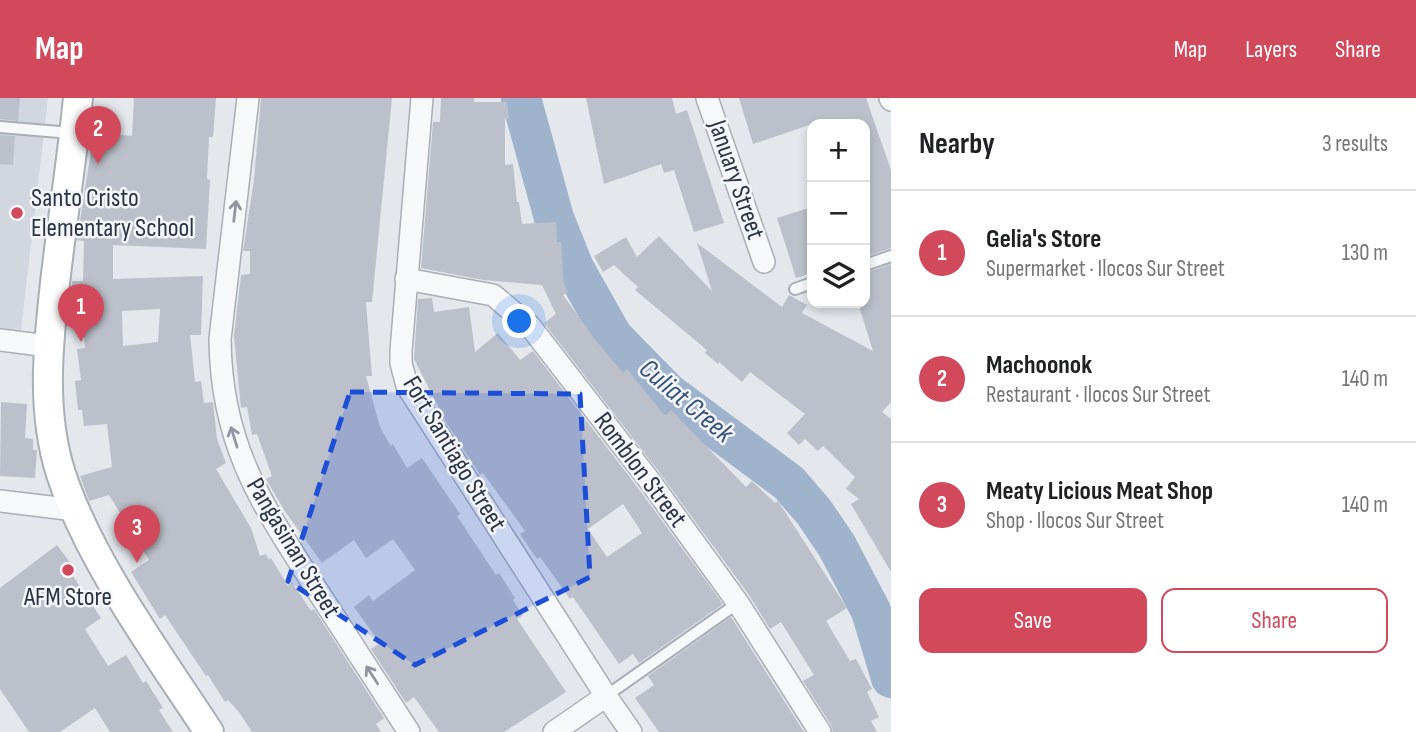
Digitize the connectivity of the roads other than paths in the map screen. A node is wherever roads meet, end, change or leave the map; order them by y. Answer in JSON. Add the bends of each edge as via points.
{"nodes":[{"id":1,"x":78,"y":98,"type":"edge"},
{"id":2,"x":248,"y":98,"type":"edge"},
{"id":3,"x":422,"y":98,"type":"edge"},
{"id":4,"x":707,"y":98,"type":"edge"},
{"id":5,"x":0,"y":127,"type":"edge"},
{"id":6,"x":74,"y":133,"type":"junction"},
{"id":7,"x":891,"y":256,"type":"edge"},
{"id":8,"x":764,"y":262,"type":"dead end"},
{"id":9,"x":870,"y":263,"type":"edge"},
{"id":10,"x":406,"y":279,"type":"junction"},
{"id":11,"x":807,"y":285,"type":"edge"},
{"id":12,"x":795,"y":289,"type":"dead end"},
{"id":13,"x":0,"y":340,"type":"edge"},
{"id":14,"x":48,"y":346,"type":"junction"},
{"id":15,"x":0,"y":501,"type":"edge"},
{"id":16,"x":75,"y":509,"type":"junction"},
{"id":17,"x":738,"y":603,"type":"junction"},
{"id":18,"x":606,"y":696,"type":"junction"},
{"id":19,"x":209,"y":732,"type":"edge"},
{"id":20,"x":409,"y":732,"type":"edge"},
{"id":21,"x":554,"y":732,"type":"edge"},
{"id":22,"x":631,"y":732,"type":"edge"},
{"id":23,"x":820,"y":732,"type":"edge"}],
"edges":[{"from":1,"to":6,"type":"street"},
{"from":20,"to":2,"type":"street","name":"Pangasinan Street","one_way":true,"via":[[264,507],[225,407],[220,339]]},
{"from":3,"to":10,"type":"street","name":"Fort Santiago Street"},
{"from":4,"to":8,"type":"street","name":"January Street"},
{"from":5,"to":6,"type":"lane"},
{"from":6,"to":14,"type":"street"},
{"from":7,"to":9,"type":"lane"},
{"from":10,"to":17,"type":"street","name":"Romblon Street","via":[[493,295],[530,326]]},
{"from":10,"to":18,"type":"street","name":"Fort Santiago Street","via":[[401,363],[407,386]]},
{"from":11,"to":12,"type":"lane"},
{"from":13,"to":14,"type":"street"},
{"from":14,"to":16,"type":"street","via":[[54,445]]},
{"from":15,"to":16,"type":"street"},
{"from":16,"to":19,"type":"street","via":[[113,582]]},
{"from":17,"to":18,"type":"lane"},
{"from":17,"to":23,"type":"street","name":"Romblon Street"},
{"from":18,"to":21,"type":"street"},
{"from":18,"to":22,"type":"street","name":"Fort Santiago Street"}]}
